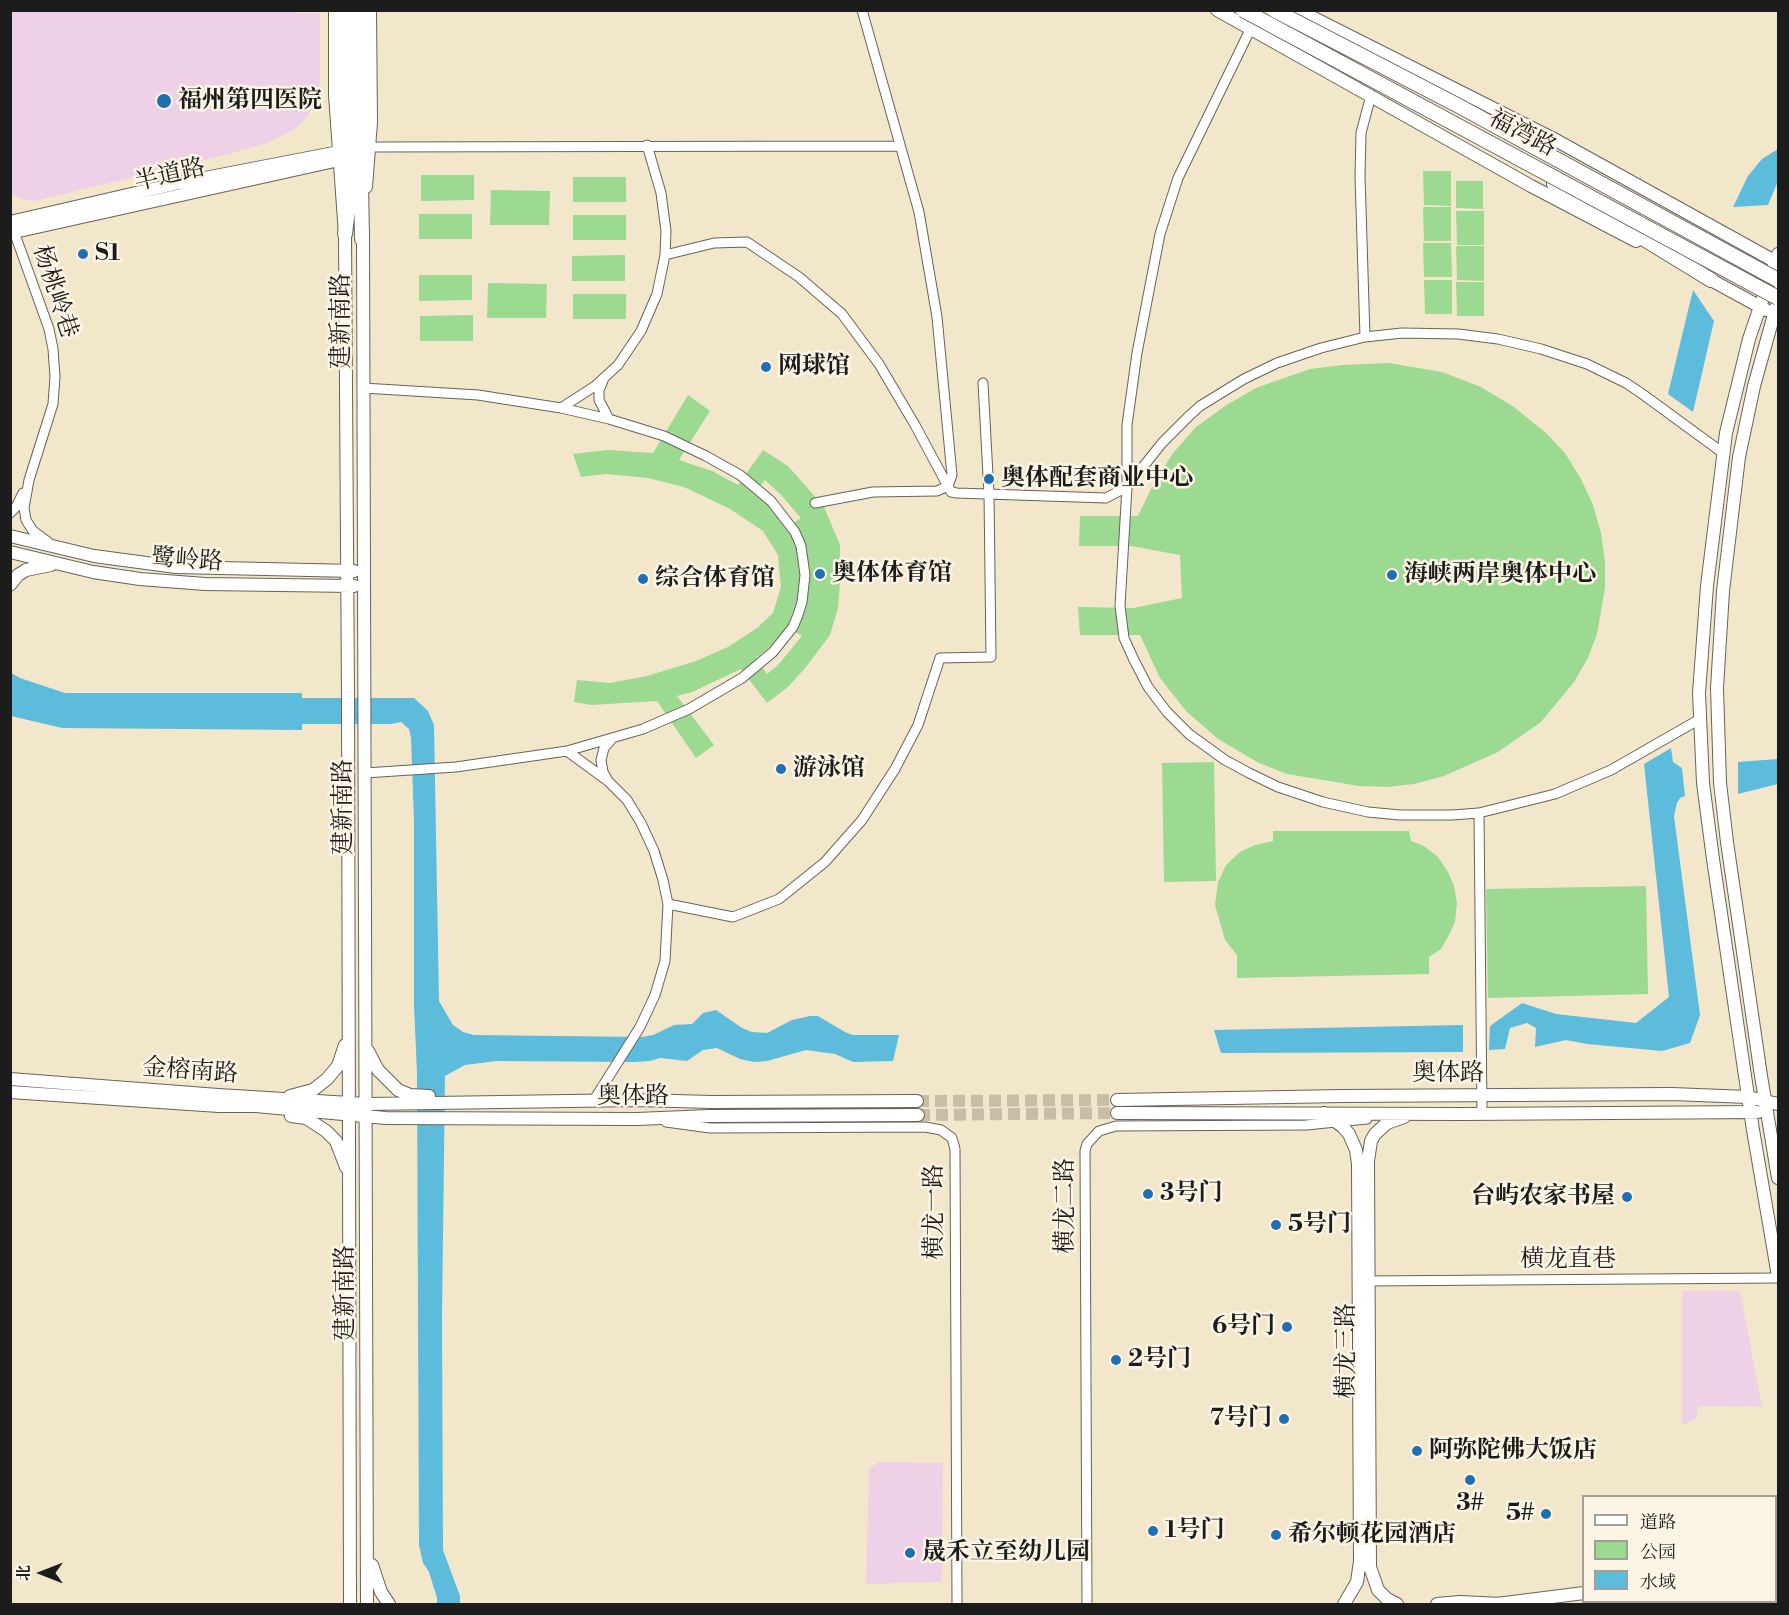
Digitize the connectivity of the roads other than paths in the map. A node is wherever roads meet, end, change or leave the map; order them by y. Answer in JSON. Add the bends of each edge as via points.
{"nodes":[{"id":1,"x":334,"y":10,"type":"edge"},
{"id":2,"x":347,"y":10,"type":"edge"},
{"id":3,"x":358,"y":10,"type":"edge"},
{"id":4,"x":370,"y":10,"type":"edge"},
{"id":5,"x":862,"y":10,"type":"edge"},
{"id":6,"x":1217,"y":10,"type":"edge"},
{"id":7,"x":1243,"y":10,"type":"edge"},
{"id":8,"x":1274,"y":10,"type":"edge"},
{"id":9,"x":1298,"y":10,"type":"edge"},
{"id":10,"x":1250,"y":30,"type":"junction"},
{"id":11,"x":1371,"y":95,"type":"junction"},
{"id":12,"x":1444,"y":117,"type":"junction"},
{"id":13,"x":647,"y":145,"type":"junction"},
{"id":14,"x":899,"y":146,"type":"junction"},
{"id":15,"x":370,"y":147,"type":"junction"},
{"id":16,"x":339,"y":156,"type":"junction"},
{"id":17,"x":11,"y":226,"type":"edge"},
{"id":18,"x":345,"y":234,"type":"junction"},
{"id":19,"x":362,"y":239,"type":"junction"},
{"id":20,"x":665,"y":255,"type":"junction"},
{"id":21,"x":1778,"y":260,"type":"edge"},
{"id":22,"x":1711,"y":280,"type":"junction"},
{"id":23,"x":1779,"y":280,"type":"edge"},
{"id":24,"x":1779,"y":299,"type":"edge"},
{"id":25,"x":1760,"y":306,"type":"junction"},
{"id":26,"x":1776,"y":316,"type":"edge"},
{"id":27,"x":1365,"y":337,"type":"junction"},
{"id":28,"x":606,"y":377,"type":"junction"},
{"id":29,"x":983,"y":383,"type":"dead end"},
{"id":30,"x":363,"y":388,"type":"junction"},
{"id":31,"x":561,"y":408,"type":"junction"},
{"id":32,"x":609,"y":419,"type":"junction"},
{"id":33,"x":1723,"y":453,"type":"junction"},
{"id":34,"x":29,"y":480,"type":"junction"},
{"id":35,"x":948,"y":486,"type":"junction"},
{"id":36,"x":1127,"y":487,"type":"junction"},
{"id":37,"x":989,"y":494,"type":"junction"},
{"id":38,"x":815,"y":503,"type":"dead end"},
{"id":39,"x":10,"y":513,"type":"edge"},
{"id":40,"x":10,"y":536,"type":"edge"},
{"id":41,"x":10,"y":552,"type":"edge"},
{"id":42,"x":94,"y":556,"type":"junction"},
{"id":43,"x":58,"y":564,"type":"junction"},
{"id":44,"x":347,"y":571,"type":"junction"},
{"id":45,"x":364,"y":571,"type":"junction"},
{"id":46,"x":10,"y":585,"type":"edge"},
{"id":47,"x":347,"y":586,"type":"junction"},
{"id":48,"x":364,"y":586,"type":"junction"},
{"id":49,"x":1700,"y":719,"type":"junction"},
{"id":50,"x":613,"y":739,"type":"junction"},
{"id":51,"x":567,"y":751,"type":"junction"},
{"id":52,"x":365,"y":773,"type":"junction"},
{"id":53,"x":608,"y":781,"type":"junction"},
{"id":54,"x":1479,"y":813,"type":"junction"},
{"id":55,"x":668,"y":904,"type":"junction"},
{"id":56,"x":349,"y":1002,"type":"junction"},
{"id":57,"x":366,"y":1042,"type":"junction"},
{"id":58,"x":10,"y":1079,"type":"edge"},
{"id":59,"x":10,"y":1092,"type":"edge"},
{"id":60,"x":1481,"y":1095,"type":"junction"},
{"id":61,"x":1748,"y":1097,"type":"junction"},
{"id":62,"x":278,"y":1098,"type":"junction"},
{"id":63,"x":594,"y":1100,"type":"junction"},
{"id":64,"x":1117,"y":1100,"type":"tunnel mouth"},
{"id":65,"x":1765,"y":1100,"type":"junction"},
{"id":66,"x":496,"y":1101,"type":"junction"},
{"id":67,"x":917,"y":1101,"type":"tunnel mouth"},
{"id":68,"x":1779,"y":1104,"type":"edge"},
{"id":69,"x":219,"y":1106,"type":"junction"},
{"id":70,"x":349,"y":1108,"type":"junction"},
{"id":71,"x":366,"y":1110,"type":"junction"},
{"id":72,"x":1750,"y":1112,"type":"junction"},
{"id":73,"x":1773,"y":1112,"type":"edge"},
{"id":74,"x":1117,"y":1113,"type":"tunnel mouth"},
{"id":75,"x":1324,"y":1113,"type":"junction"},
{"id":76,"x":1416,"y":1114,"type":"junction"},
{"id":77,"x":1482,"y":1114,"type":"junction"},
{"id":78,"x":918,"y":1115,"type":"tunnel mouth"},
{"id":79,"x":637,"y":1119,"type":"junction"},
{"id":80,"x":1336,"y":1122,"type":"junction"},
{"id":81,"x":1779,"y":1178,"type":"edge"},
{"id":82,"x":349,"y":1180,"type":"junction"},
{"id":83,"x":1779,"y":1277,"type":"edge"},
{"id":84,"x":1363,"y":1281,"type":"junction"},
{"id":85,"x":368,"y":1545,"type":"junction"},
{"id":86,"x":1354,"y":1589,"type":"junction"},
{"id":87,"x":1582,"y":1593,"type":"edge"},
{"id":88,"x":1656,"y":1603,"type":"edge"},
{"id":89,"x":1502,"y":1604,"type":"edge"},
{"id":90,"x":350,"y":1605,"type":"edge"},
{"id":91,"x":368,"y":1605,"type":"edge"},
{"id":92,"x":389,"y":1605,"type":"edge"},
{"id":93,"x":957,"y":1605,"type":"edge"},
{"id":94,"x":1087,"y":1605,"type":"edge"},
{"id":95,"x":1336,"y":1605,"type":"edge"},
{"id":96,"x":1344,"y":1605,"type":"edge"},
{"id":97,"x":1397,"y":1605,"type":"edge"},
{"id":98,"x":1437,"y":1605,"type":"edge"},
{"id":99,"x":1497,"y":1605,"type":"edge"},
{"id":100,"x":1641,"y":1605,"type":"edge"}],
"edges":[{"from":1,"to":16,"type":"main road","name":"建新南路"},
{"from":2,"to":18,"type":"highway","via":[[349,201]]},
{"from":3,"to":19,"type":"highway"},
{"from":4,"to":15,"type":"main road","name":"建新南路"},
{"from":5,"to":14,"type":"street"},
{"from":6,"to":10,"type":"main road"},
{"from":7,"to":12,"type":"highway","name":"福湾路","bridge":true},
{"from":8,"to":23,"type":"highway","name":"福湾路","bridge":true},
{"from":9,"to":21,"type":"main road","via":[[1552,138]]},
{"from":10,"to":11,"type":"main road"},
{"from":10,"to":36,"type":"street","via":[[1178,178],[1160,234],[1127,425]]},
{"from":11,"to":22,"type":"main road","via":[[1531,186]]},
{"from":11,"to":27,"type":"street","via":[[1361,133]]},
{"from":12,"to":22,"type":"highway","bridge":true},
{"from":12,"to":24,"type":"highway","name":"福湾路","bridge":true},
{"from":13,"to":14,"type":"street"},
{"from":13,"to":15,"type":"street"},
{"from":13,"to":20,"type":"street","via":[[664,210]]},
{"from":14,"to":35,"type":"street","via":[[919,212],[937,317],[952,475]]},
{"from":15,"to":19,"type":"main road","name":"建新南路"},
{"from":16,"to":17,"type":"main road","name":"半道路","via":[[188,181]]},
{"from":16,"to":18,"type":"main road","name":"建新南路"},
{"from":17,"to":34,"type":"street","name":"杨桃岭巷","via":[[49,329],[55,363],[53,404]]},
{"from":18,"to":44,"type":"main road","name":"建新南路"},
{"from":19,"to":30,"type":"main road","name":"建新南路"},
{"from":20,"to":28,"type":"street","via":[[647,319],[626,355]]},
{"from":20,"to":35,"type":"street","via":[[714,243],[747,242],[799,277],[843,315],[879,364]]},
{"from":21,"to":25,"type":"main road"},
{"from":22,"to":25,"type":"main road"},
{"from":24,"to":26,"type":"main road"},
{"from":25,"to":26,"type":"main road"},
{"from":25,"to":33,"type":"main road"},
{"from":26,"to":65,"type":"main road","via":[[1754,386],[1739,457],[1722,602],[1717,688],[1720,783]]},
{"from":27,"to":33,"type":"street","via":[[1418,333],[1482,336],[1541,349],[1587,364],[1626,383]]},
{"from":27,"to":36,"type":"street","via":[[1277,363],[1223,391],[1172,432]]},
{"from":28,"to":31,"type":"street"},
{"from":28,"to":32,"type":"street","via":[[599,400]]},
{"from":29,"to":37,"type":"street"},
{"from":30,"to":31,"type":"street","via":[[478,395]]},
{"from":30,"to":45,"type":"main road","name":"建新南路"},
{"from":31,"to":32,"type":"street"},
{"from":32,"to":50,"type":"street","via":[[681,444],[749,482],[780,511],[795,532],[805,575],[802,602],[793,627],[764,660],[709,699]]},
{"from":33,"to":49,"type":"main road","via":[[1702,629]]},
{"from":34,"to":39,"type":"street"},
{"from":34,"to":42,"type":"street","via":[[24,513],[33,531],[42,539]]},
{"from":35,"to":37,"type":"street","via":[[951,492]]},
{"from":35,"to":38,"type":"street","via":[[937,491],[873,492]]},
{"from":36,"to":37,"type":"street","via":[[1107,498]]},
{"from":36,"to":54,"type":"street","via":[[1120,598],[1124,638],[1148,687],[1178,724],[1235,766],[1278,787],[1323,802],[1400,815]]},
{"from":37,"to":55,"type":"street","via":[[991,657],[940,658],[918,726],[862,820],[825,862],[779,899],[733,917]]},
{"from":40,"to":42,"type":"main road","name":"鹭岭路"},
{"from":41,"to":43,"type":"main road","name":"鹭岭路"},
{"from":42,"to":44,"type":"main road","name":"鹭岭路","via":[[176,567]]},
{"from":43,"to":46,"type":"main road","via":[[26,570]]},
{"from":43,"to":47,"type":"main road","name":"鹭岭路","via":[[173,583]]},
{"from":44,"to":45,"type":"main road","name":"鹭岭路"},
{"from":44,"to":47,"type":"main road","name":"建新南路"},
{"from":45,"to":48,"type":"main road","name":"建新南路"},
{"from":47,"to":48,"type":"main road","name":"鹭岭路"},
{"from":47,"to":56,"type":"main road","name":"建新南路"},
{"from":48,"to":52,"type":"main road","name":"建新南路"},
{"from":49,"to":54,"type":"street","via":[[1580,785]]},
{"from":49,"to":61,"type":"main road","via":[[1708,825]]},
{"from":50,"to":51,"type":"street"},
{"from":50,"to":53,"type":"street","via":[[604,748],[601,760]]},
{"from":51,"to":52,"type":"street","via":[[456,767]]},
{"from":51,"to":53,"type":"street"},
{"from":52,"to":57,"type":"main road","name":"建新南路"},
{"from":53,"to":55,"type":"street","via":[[627,800],[649,838]]},
{"from":54,"to":60,"type":"street"},
{"from":55,"to":63,"type":"street","via":[[665,961],[655,995],[640,1028]]},
{"from":56,"to":62,"type":"main road","via":[[344,1049],[334,1072],[313,1090]]},
{"from":56,"to":70,"type":"main road","name":"建新南路"},
{"from":57,"to":66,"type":"main road","via":[[373,1064],[398,1090],[416,1096]]},
{"from":57,"to":71,"type":"main road","name":"建新南路"},
{"from":58,"to":62,"type":"main road","name":"金榕南路"},
{"from":59,"to":69,"type":"main road","name":"金榕南路"},
{"from":60,"to":61,"type":"main road","name":"奥体路"},
{"from":60,"to":64,"type":"main road","name":"奥体路"},
{"from":60,"to":77,"type":"street"},
{"from":61,"to":65,"type":"main road","name":"奥体路"},
{"from":61,"to":72,"type":"main road"},
{"from":62,"to":70,"type":"main road","name":"金榕南路"},
{"from":63,"to":66,"type":"main road","name":"奥体路"},
{"from":63,"to":67,"type":"main road","name":"奥体路"},
{"from":65,"to":68,"type":"main road","name":"奥体路"},
{"from":65,"to":73,"type":"main road"},
{"from":66,"to":71,"type":"main road","name":"奥体路"},
{"from":69,"to":70,"type":"main road","name":"金榕南路"},
{"from":69,"to":82,"type":"main road","via":[[313,1121],[336,1141]]},
{"from":70,"to":71,"type":"main road","name":"奥体路"},
{"from":70,"to":82,"type":"main road","name":"建新南路"},
{"from":71,"to":79,"type":"main road","name":"奥体路","via":[[386,1118]]},
{"from":71,"to":85,"type":"main road","name":"建新南路"},
{"from":72,"to":73,"type":"main road","name":"奥体路"},
{"from":72,"to":77,"type":"main road","name":"奥体路"},
{"from":72,"to":83,"type":"main road"},
{"from":73,"to":81,"type":"main road"},
{"from":74,"to":75,"type":"main road","name":"奥体路"},
{"from":75,"to":76,"type":"main road","name":"奥体路"},
{"from":75,"to":80,"type":"main road","name":"横龙三路"},
{"from":76,"to":77,"type":"main road","name":"奥体路"},
{"from":76,"to":80,"type":"street","name":"横龙二路"},
{"from":76,"to":84,"type":"main road","name":"横龙三路","via":[[1386,1123],[1371,1142]]},
{"from":78,"to":79,"type":"main road","name":"奥体路"},
{"from":79,"to":93,"type":"street","name":"横龙一路","via":[[710,1128],[925,1127],[941,1130],[952,1138]]},
{"from":80,"to":84,"type":"main road","name":"横龙三路","via":[[1349,1134],[1357,1156]]},
{"from":80,"to":94,"type":"street","name":"横龙二路","via":[[1109,1126],[1087,1144]]},
{"from":82,"to":90,"type":"main road","name":"建新南路"},
{"from":83,"to":84,"type":"street","name":"横龙直巷"},
{"from":84,"to":86,"type":"main road","name":"横龙三路","via":[[1360,1561]]},
{"from":84,"to":97,"type":"main road","name":"横龙三路","via":[[1370,1567],[1378,1590]]},
{"from":85,"to":91,"type":"main road","name":"建新南路"},
{"from":85,"to":92,"type":"main road","via":[[377,1580]]},
{"from":86,"to":95,"type":"street"},
{"from":86,"to":96,"type":"main road","name":"横龙三路"},
{"from":87,"to":89,"type":"main road"},
{"from":88,"to":100,"type":"main road"},
{"from":89,"to":98,"type":"main road"},
{"from":89,"to":99,"type":"main road"}]}
